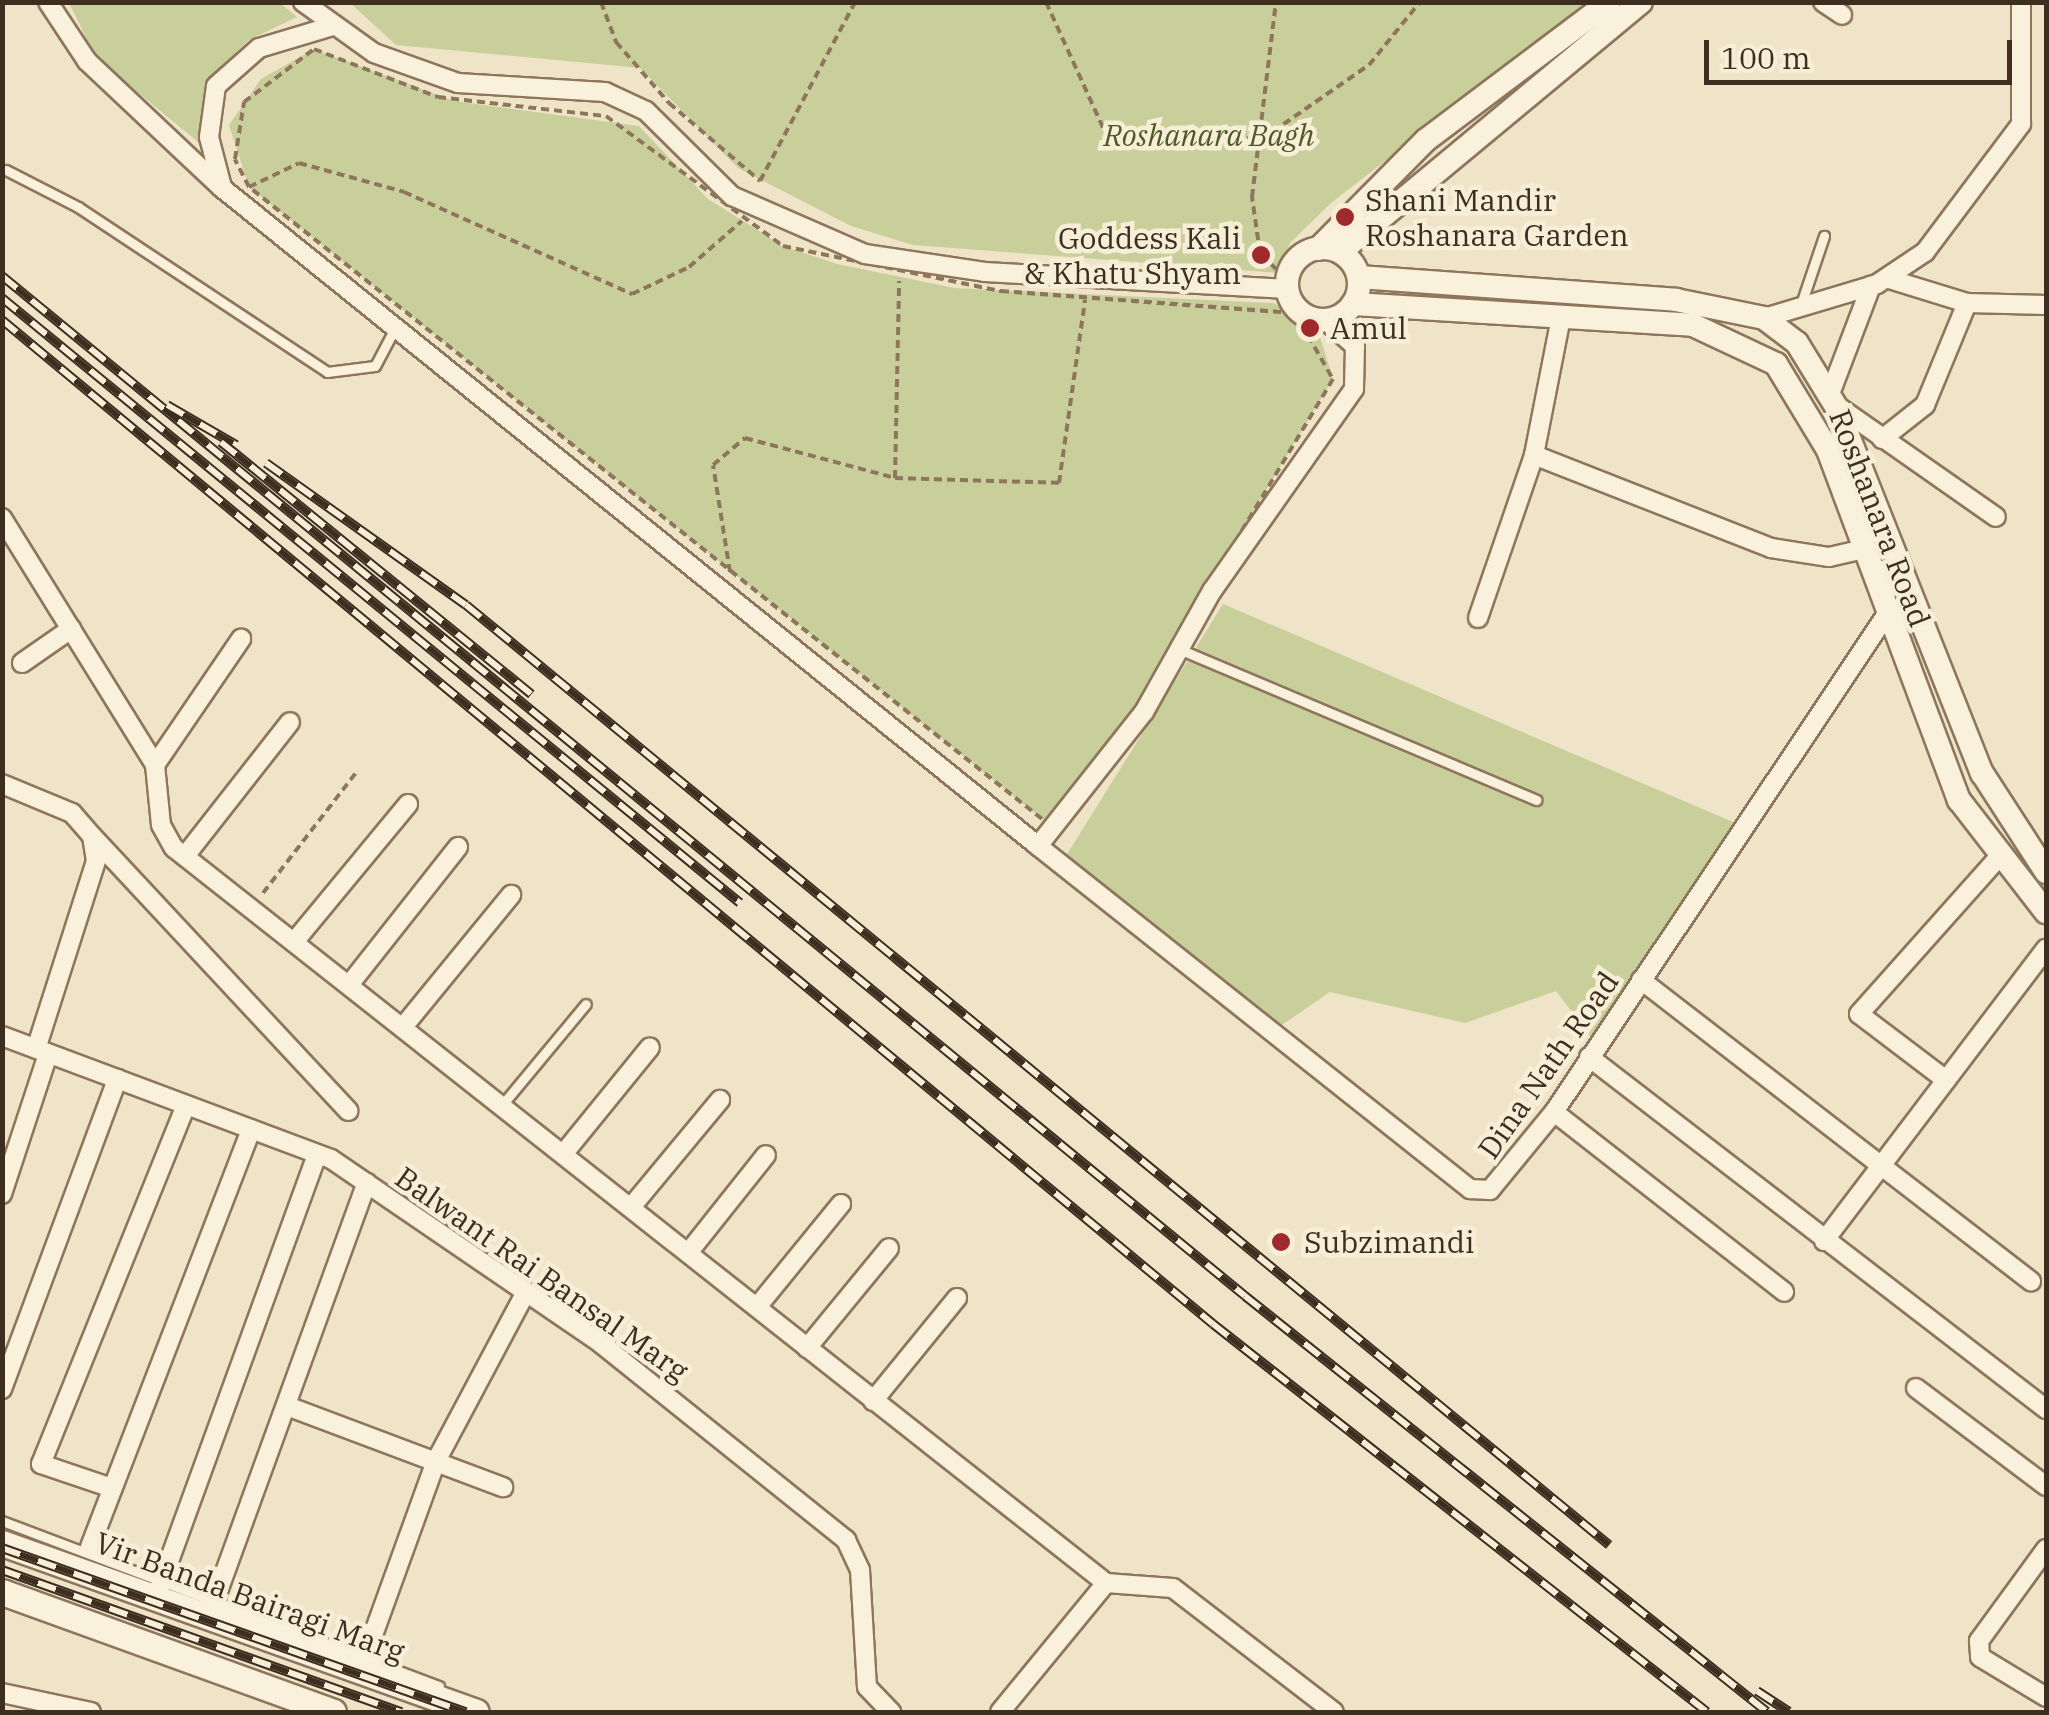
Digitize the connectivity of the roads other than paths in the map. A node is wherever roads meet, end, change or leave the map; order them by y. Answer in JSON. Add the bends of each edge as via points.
{"nodes":[{"id":1,"x":48,"y":2,"type":"edge"},
{"id":2,"x":303,"y":2,"type":"edge"},
{"id":3,"x":1608,"y":2,"type":"edge"},
{"id":4,"x":1641,"y":2,"type":"edge"},
{"id":5,"x":1823,"y":2,"type":"edge"},
{"id":6,"x":2021,"y":2,"type":"edge"},
{"id":7,"x":1842,"y":15,"type":"dead end"},
{"id":8,"x":333,"y":26,"type":"junction"},
{"id":9,"x":6,"y":170,"type":"dead end"},
{"id":10,"x":222,"y":188,"type":"junction"},
{"id":11,"x":1824,"y":236,"type":"dead end"},
{"id":12,"x":1329,"y":250,"type":"junction"},
{"id":13,"x":1359,"y":278,"type":"junction"},
{"id":14,"x":1288,"y":282,"type":"junction"},
{"id":15,"x":1880,"y":282,"type":"junction"},
{"id":16,"x":1968,"y":303,"type":"junction"},
{"id":17,"x":1354,"y":304,"type":"junction"},
{"id":18,"x":1801,"y":305,"type":"junction"},
{"id":19,"x":2046,"y":305,"type":"edge"},
{"id":20,"x":1561,"y":318,"type":"junction"},
{"id":21,"x":1764,"y":318,"type":"junction"},
{"id":22,"x":1325,"y":320,"type":"junction"},
{"id":23,"x":395,"y":328,"type":"junction"},
{"id":24,"x":1833,"y":400,"type":"junction"},
{"id":25,"x":1882,"y":439,"type":"junction"},
{"id":26,"x":1534,"y":454,"type":"junction"},
{"id":27,"x":1996,"y":517,"type":"dead end"},
{"id":28,"x":2,"y":518,"type":"edge"},
{"id":29,"x":1864,"y":549,"type":"junction"},
{"id":30,"x":1911,"y":607,"type":"junction"},
{"id":31,"x":1885,"y":617,"type":"junction"},
{"id":32,"x":1478,"y":618,"type":"dead end"},
{"id":33,"x":71,"y":629,"type":"junction"},
{"id":34,"x":241,"y":639,"type":"dead end"},
{"id":35,"x":1180,"y":649,"type":"junction"},
{"id":36,"x":22,"y":662,"type":"dead end"},
{"id":37,"x":290,"y":722,"type":"dead end"},
{"id":38,"x":155,"y":765,"type":"junction"},
{"id":39,"x":2,"y":784,"type":"edge"},
{"id":40,"x":1536,"y":800,"type":"dead end"},
{"id":41,"x":408,"y":804,"type":"dead end"},
{"id":42,"x":92,"y":836,"type":"junction"},
{"id":43,"x":458,"y":846,"type":"dead end"},
{"id":44,"x":1038,"y":846,"type":"junction"},
{"id":45,"x":184,"y":856,"type":"junction"},
{"id":46,"x":1998,"y":858,"type":"junction"},
{"id":47,"x":2046,"y":872,"type":"edge"},
{"id":48,"x":511,"y":894,"type":"dead end"},
{"id":49,"x":2046,"y":912,"type":"edge"},
{"id":50,"x":294,"y":942,"type":"junction"},
{"id":51,"x":2046,"y":949,"type":"edge"},
{"id":52,"x":1640,"y":980,"type":"junction"},
{"id":53,"x":349,"y":985,"type":"junction"},
{"id":54,"x":586,"y":1004,"type":"dead end"},
{"id":55,"x":402,"y":1027,"type":"junction"},
{"id":56,"x":2,"y":1036,"type":"edge"},
{"id":57,"x":650,"y":1047,"type":"dead end"},
{"id":58,"x":42,"y":1051,"type":"junction"},
{"id":59,"x":1590,"y":1058,"type":"junction"},
{"id":60,"x":117,"y":1079,"type":"junction"},
{"id":61,"x":1946,"y":1080,"type":"junction"},
{"id":62,"x":720,"y":1100,"type":"dead end"},
{"id":63,"x":186,"y":1104,"type":"junction"},
{"id":64,"x":502,"y":1105,"type":"junction"},
{"id":65,"x":348,"y":1111,"type":"dead end"},
{"id":66,"x":1554,"y":1112,"type":"junction"},
{"id":67,"x":252,"y":1129,"type":"junction"},
{"id":68,"x":564,"y":1152,"type":"junction"},
{"id":69,"x":317,"y":1154,"type":"junction"},
{"id":70,"x":766,"y":1156,"type":"dead end"},
{"id":71,"x":1882,"y":1164,"type":"junction"},
{"id":72,"x":367,"y":1184,"type":"junction"},
{"id":73,"x":2,"y":1194,"type":"edge"},
{"id":74,"x":842,"y":1204,"type":"dead end"},
{"id":75,"x":632,"y":1206,"type":"junction"},
{"id":76,"x":1824,"y":1241,"type":"junction"},
{"id":77,"x":889,"y":1248,"type":"dead end"},
{"id":78,"x":688,"y":1252,"type":"junction"},
{"id":79,"x":2031,"y":1281,"type":"dead end"},
{"id":80,"x":526,"y":1292,"type":"junction"},
{"id":81,"x":1784,"y":1292,"type":"dead end"},
{"id":82,"x":957,"y":1298,"type":"dead end"},
{"id":83,"x":757,"y":1307,"type":"junction"},
{"id":84,"x":807,"y":1348,"type":"junction"},
{"id":85,"x":1916,"y":1388,"type":"dead end"},
{"id":86,"x":2,"y":1389,"type":"edge"},
{"id":87,"x":873,"y":1401,"type":"junction"},
{"id":88,"x":287,"y":1406,"type":"junction"},
{"id":89,"x":2046,"y":1408,"type":"edge"},
{"id":90,"x":436,"y":1461,"type":"junction"},
{"id":91,"x":2046,"y":1486,"type":"edge"},
{"id":92,"x":502,"y":1487,"type":"dead end"},
{"id":93,"x":112,"y":1488,"type":"junction"},
{"id":94,"x":2,"y":1521,"type":"edge"},
{"id":95,"x":2,"y":1543,"type":"edge"},
{"id":96,"x":90,"y":1547,"type":"junction"},
{"id":97,"x":2046,"y":1549,"type":"edge"},
{"id":98,"x":1106,"y":1583,"type":"junction"},
{"id":99,"x":160,"y":1587,"type":"junction"},
{"id":100,"x":2,"y":1592,"type":"edge"},
{"id":101,"x":212,"y":1606,"type":"junction"},
{"id":102,"x":363,"y":1663,"type":"junction"},
{"id":103,"x":2,"y":1693,"type":"edge"},
{"id":104,"x":2046,"y":1697,"type":"edge"},
{"id":105,"x":91,"y":1712,"type":"edge"},
{"id":106,"x":333,"y":1712,"type":"edge"},
{"id":107,"x":477,"y":1712,"type":"edge"},
{"id":108,"x":891,"y":1712,"type":"edge"},
{"id":109,"x":1000,"y":1712,"type":"edge"},
{"id":110,"x":1334,"y":1712,"type":"edge"}],
"edges":[{"from":1,"to":10,"type":"street","name":"Dina Nath Road","via":[[88,60]]},
{"from":2,"to":8,"type":"street"},
{"from":3,"to":12,"type":"street","via":[[1418,148]]},
{"from":4,"to":12,"type":"street"},
{"from":5,"to":7,"type":"street"},
{"from":6,"to":15,"type":"street","via":[[2016,136],[1915,264]]},
{"from":8,"to":10,"type":"street","via":[[259,48],[216,86],[209,137]]},
{"from":8,"to":14,"type":"street","via":[[374,53],[458,83],[605,92],[646,111],[732,196],[864,254],[985,272]]},
{"from":9,"to":23,"type":"lane","via":[[78,206],[327,372],[376,366]]},
{"from":10,"to":23,"type":"street","name":"Dina Nath Road"},
{"from":11,"to":18,"type":"lane"},
{"from":12,"to":13,"type":"street"},
{"from":12,"to":14,"type":"street"},
{"from":13,"to":17,"type":"street"},
{"from":13,"to":21,"type":"street","name":"Roshanara Road","via":[[1676,300]]},
{"from":14,"to":22,"type":"street","via":[[1298,310]]},
{"from":15,"to":16,"type":"street"},
{"from":15,"to":18,"type":"street"},
{"from":15,"to":24,"type":"street"},
{"from":16,"to":19,"type":"street"},
{"from":16,"to":25,"type":"street","via":[[1925,405]]},
{"from":17,"to":20,"type":"street","name":"Roshanara Road"},
{"from":17,"to":22,"type":"street"},
{"from":18,"to":21,"type":"street"},
{"from":20,"to":26,"type":"street"},
{"from":20,"to":29,"type":"street","name":"Roshanara Road","via":[[1692,325],[1776,364],[1820,433]]},
{"from":21,"to":24,"type":"street","name":"Roshanara Road","via":[[1796,343]]},
{"from":22,"to":35,"type":"street","via":[[1355,346],[1354,389]]},
{"from":23,"to":44,"type":"street","name":"Dina Nath Road"},
{"from":24,"to":25,"type":"street"},
{"from":24,"to":30,"type":"street","name":"Roshanara Road"},
{"from":25,"to":27,"type":"street"},
{"from":26,"to":29,"type":"street","via":[[1771,548],[1830,558]]},
{"from":26,"to":32,"type":"street"},
{"from":28,"to":33,"type":"street"},
{"from":29,"to":31,"type":"street","name":"Roshanara Road"},
{"from":30,"to":31,"type":"street"},
{"from":30,"to":47,"type":"street","name":"Roshanara Road","via":[[1982,773]]},
{"from":31,"to":46,"type":"street","name":"Roshanara Road","via":[[1944,770]]},
{"from":31,"to":52,"type":"street","name":"Dina Nath Road"},
{"from":33,"to":36,"type":"street"},
{"from":33,"to":38,"type":"street"},
{"from":34,"to":38,"type":"street"},
{"from":35,"to":40,"type":"lane"},
{"from":35,"to":44,"type":"street","via":[[1144,712]]},
{"from":37,"to":45,"type":"street"},
{"from":38,"to":45,"type":"street","via":[[161,824]]},
{"from":39,"to":42,"type":"street","via":[[72,814]]},
{"from":41,"to":50,"type":"street"},
{"from":42,"to":58,"type":"street","via":[[93,888]]},
{"from":42,"to":65,"type":"street"},
{"from":43,"to":53,"type":"street"},
{"from":44,"to":66,"type":"street","name":"Dina Nath Road","via":[[1470,1189],[1498,1184]]},
{"from":45,"to":50,"type":"street"},
{"from":46,"to":49,"type":"street","name":"Roshanara Road"},
{"from":46,"to":61,"type":"street","via":[[1858,1014]]},
{"from":48,"to":55,"type":"street"},
{"from":50,"to":53,"type":"street"},
{"from":51,"to":61,"type":"street"},
{"from":52,"to":59,"type":"street","name":"Dina Nath Road"},
{"from":52,"to":71,"type":"street"},
{"from":53,"to":55,"type":"street"},
{"from":54,"to":64,"type":"lane"},
{"from":55,"to":64,"type":"street"},
{"from":56,"to":58,"type":"street","name":"Balwant Rai Bansal Marg"},
{"from":57,"to":68,"type":"street"},
{"from":58,"to":60,"type":"street","name":"Balwant Rai Bansal Marg"},
{"from":58,"to":73,"type":"street"},
{"from":59,"to":66,"type":"street","name":"Dina Nath Road"},
{"from":59,"to":76,"type":"street"},
{"from":60,"to":63,"type":"street","name":"Balwant Rai Bansal Marg"},
{"from":60,"to":86,"type":"street"},
{"from":61,"to":71,"type":"street"},
{"from":62,"to":75,"type":"street"},
{"from":63,"to":67,"type":"street","name":"Balwant Rai Bansal Marg"},
{"from":63,"to":93,"type":"street","via":[[41,1464]]},
{"from":64,"to":68,"type":"street"},
{"from":66,"to":81,"type":"street"},
{"from":67,"to":69,"type":"street","name":"Balwant Rai Bansal Marg"},
{"from":67,"to":93,"type":"street"},
{"from":68,"to":75,"type":"street"},
{"from":69,"to":72,"type":"street","name":"Balwant Rai Bansal Marg"},
{"from":69,"to":99,"type":"street"},
{"from":70,"to":78,"type":"street"},
{"from":71,"to":76,"type":"street"},
{"from":71,"to":79,"type":"street"},
{"from":72,"to":80,"type":"street","name":"Balwant Rai Bansal Marg"},
{"from":72,"to":88,"type":"street"},
{"from":74,"to":83,"type":"street"},
{"from":75,"to":78,"type":"street"},
{"from":76,"to":89,"type":"street"},
{"from":77,"to":84,"type":"street"},
{"from":78,"to":83,"type":"street"},
{"from":80,"to":90,"type":"street"},
{"from":80,"to":108,"type":"street","name":"Balwant Rai Bansal Marg","via":[[846,1540],[860,1570],[868,1687]]},
{"from":82,"to":87,"type":"street"},
{"from":83,"to":84,"type":"street"},
{"from":84,"to":87,"type":"street"},
{"from":85,"to":91,"type":"street"},
{"from":87,"to":98,"type":"street"},
{"from":88,"to":90,"type":"street"},
{"from":88,"to":101,"type":"street"},
{"from":90,"to":92,"type":"street"},
{"from":90,"to":102,"type":"street"},
{"from":93,"to":96,"type":"street"},
{"from":94,"to":96,"type":"lane"},
{"from":95,"to":99,"type":"main road","name":"Vir Banda Bairagi Marg"},
{"from":96,"to":99,"type":"lane"},
{"from":97,"to":104,"type":"street","via":[[1978,1641],[1980,1656]]},
{"from":98,"to":109,"type":"street"},
{"from":98,"to":110,"type":"street","via":[[1173,1588]]},
{"from":99,"to":101,"type":"main road","name":"Vir Banda Bairagi Marg"},
{"from":100,"to":106,"type":"main road"},
{"from":101,"to":102,"type":"main road","name":"Vir Banda Bairagi Marg"},
{"from":102,"to":107,"type":"main road","name":"Vir Banda Bairagi Marg"},
{"from":103,"to":105,"type":"street"}]}
